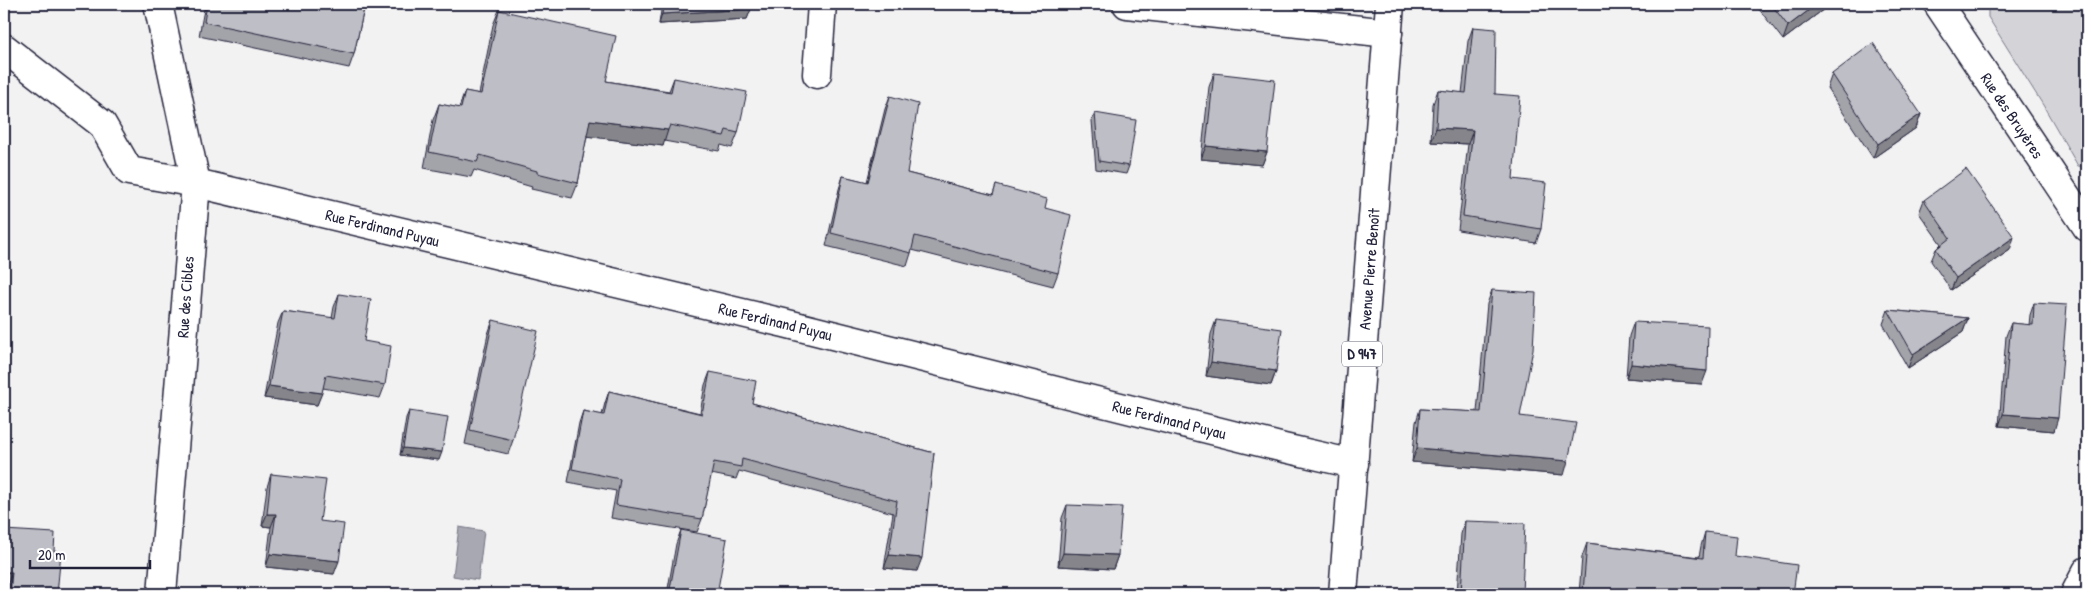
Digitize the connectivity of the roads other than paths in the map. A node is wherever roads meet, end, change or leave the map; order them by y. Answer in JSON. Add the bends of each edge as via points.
{"nodes":[{"id":1,"x":158,"y":4,"type":"edge"},
{"id":2,"x":822,"y":4,"type":"edge"},
{"id":3,"x":1127,"y":4,"type":"edge"},
{"id":4,"x":1390,"y":4,"type":"edge"},
{"id":5,"x":1938,"y":4,"type":"edge"},
{"id":6,"x":1388,"y":33,"type":"junction"},
{"id":7,"x":4,"y":48,"type":"edge"},
{"id":8,"x":817,"y":74,"type":"dead end"},
{"id":9,"x":196,"y":183,"type":"junction"},
{"id":10,"x":2087,"y":227,"type":"edge"},
{"id":11,"x":1354,"y":464,"type":"junction"},
{"id":12,"x":2087,"y":571,"type":"edge"},
{"id":13,"x":162,"y":594,"type":"edge"},
{"id":14,"x":1343,"y":594,"type":"edge"},
{"id":15,"x":2075,"y":594,"type":"edge"}],
"edges":[{"from":1,"to":9,"type":"street","name":"Rue des Cibles"},
{"from":2,"to":8,"type":"street"},
{"from":3,"to":6,"type":"street"},
{"from":4,"to":6,"type":"street","name":"Avenue Pierre Benoît","number":"D 947"},
{"from":5,"to":10,"type":"street","name":"Rue des Bruyères"},
{"from":6,"to":11,"type":"street","name":"Avenue Pierre Benoît","number":"D 947"},
{"from":7,"to":9,"type":"street","name":"Rue Ferdinand Puyau","via":[[102,124],[129,171]]},
{"from":9,"to":11,"type":"street","name":"Rue Ferdinand Puyau","via":[[784,323]]},
{"from":9,"to":13,"type":"street","name":"Rue des Cibles"},
{"from":11,"to":14,"type":"street","name":"Avenue Pierre Benoît","number":"D 947"},
{"from":12,"to":15,"type":"street"}]}
